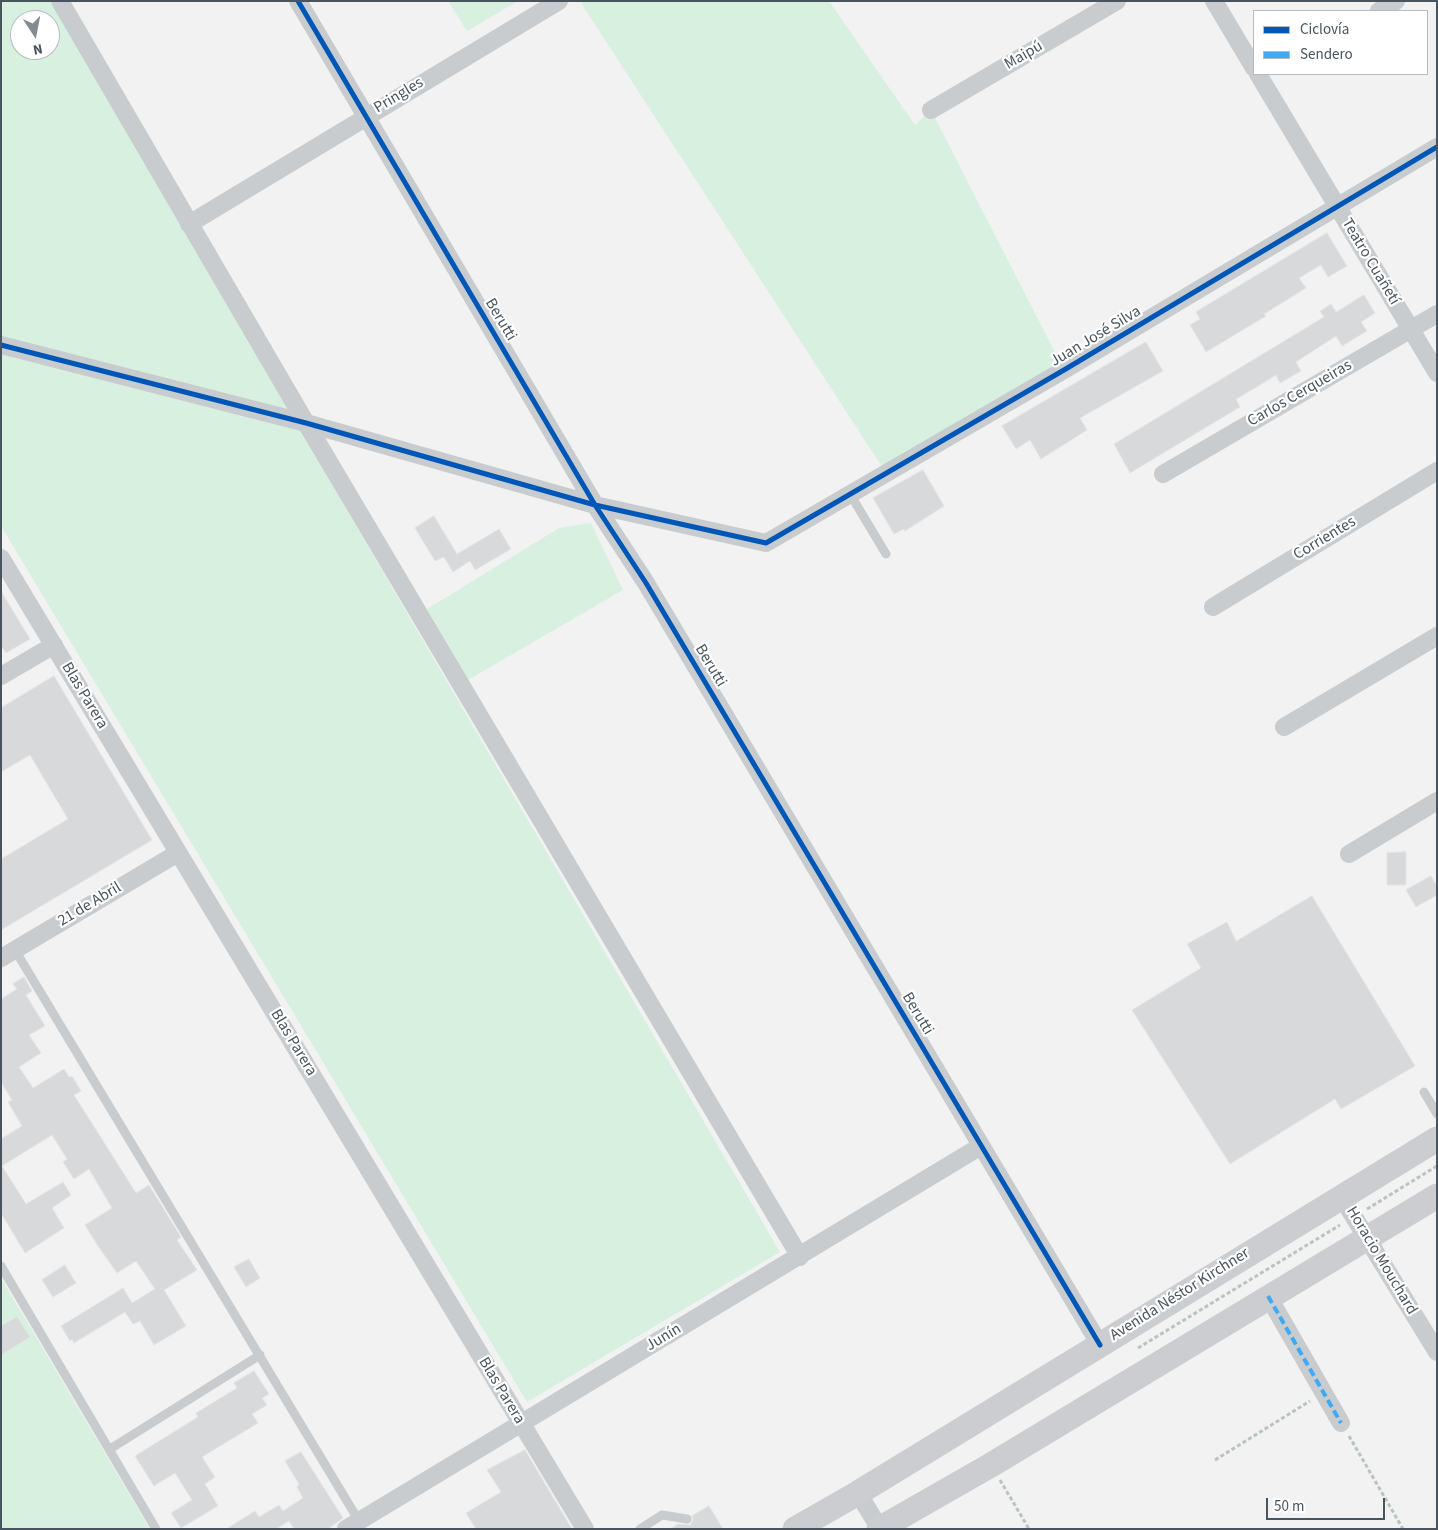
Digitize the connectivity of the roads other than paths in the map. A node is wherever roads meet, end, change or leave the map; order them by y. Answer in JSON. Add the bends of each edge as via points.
{"nodes":[{"id":1,"x":60,"y":1,"type":"edge"},
{"id":2,"x":298,"y":1,"type":"edge"},
{"id":3,"x":559,"y":1,"type":"edge"},
{"id":4,"x":1117,"y":1,"type":"edge"},
{"id":5,"x":1214,"y":1,"type":"edge"},
{"id":6,"x":1396,"y":1,"type":"edge"},
{"id":7,"x":1381,"y":10,"type":"edge"},
{"id":8,"x":1253,"y":61,"type":"edge"},
{"id":9,"x":1262,"y":75,"type":"edge"},
{"id":10,"x":931,"y":110,"type":"dead end"},
{"id":11,"x":365,"y":116,"type":"junction"},
{"id":12,"x":1437,"y":147,"type":"edge"},
{"id":13,"x":1338,"y":207,"type":"junction"},
{"id":14,"x":189,"y":224,"type":"junction"},
{"id":15,"x":1437,"y":314,"type":"edge"},
{"id":16,"x":1411,"y":330,"type":"junction"},
{"id":17,"x":1,"y":345,"type":"edge"},
{"id":18,"x":1437,"y":373,"type":"edge"},
{"id":19,"x":306,"y":423,"type":"junction"},
{"id":20,"x":1437,"y":471,"type":"edge"},
{"id":21,"x":1163,"y":474,"type":"dead end"},
{"id":22,"x":850,"y":494,"type":"junction"},
{"id":23,"x":595,"y":505,"type":"junction"},
{"id":24,"x":886,"y":554,"type":"dead end"},
{"id":25,"x":1,"y":558,"type":"edge"},
{"id":26,"x":1213,"y":607,"type":"dead end"},
{"id":27,"x":1437,"y":636,"type":"edge"},
{"id":28,"x":54,"y":645,"type":"junction"},
{"id":29,"x":1,"y":676,"type":"edge"},
{"id":30,"x":1284,"y":727,"type":"dead end"},
{"id":31,"x":1437,"y":801,"type":"edge"},
{"id":32,"x":178,"y":853,"type":"junction"},
{"id":33,"x":1349,"y":854,"type":"dead end"},
{"id":34,"x":8,"y":954,"type":"edge"},
{"id":35,"x":1424,"y":1092,"type":"dead end"},
{"id":36,"x":1437,"y":1114,"type":"edge"},
{"id":37,"x":1437,"y":1138,"type":"edge"},
{"id":38,"x":981,"y":1146,"type":"junction"},
{"id":39,"x":1341,"y":1196,"type":"junction"},
{"id":40,"x":1437,"y":1196,"type":"edge"},
{"id":41,"x":1366,"y":1237,"type":"junction"},
{"id":42,"x":800,"y":1257,"type":"junction"},
{"id":43,"x":1,"y":1266,"type":"edge"},
{"id":44,"x":1268,"y":1296,"type":"junction"},
{"id":45,"x":1100,"y":1345,"type":"junction"},
{"id":46,"x":1437,"y":1352,"type":"edge"},
{"id":47,"x":260,"y":1356,"type":"junction"},
{"id":48,"x":1341,"y":1423,"type":"road end"},
{"id":49,"x":521,"y":1424,"type":"junction"},
{"id":50,"x":110,"y":1449,"type":"junction"},
{"id":51,"x":858,"y":1493,"type":"junction"},
{"id":52,"x":687,"y":1518,"type":"dead end"},
{"id":53,"x":353,"y":1525,"type":"edge"},
{"id":54,"x":156,"y":1529,"type":"edge"},
{"id":55,"x":585,"y":1529,"type":"edge"},
{"id":56,"x":640,"y":1529,"type":"edge"},
{"id":57,"x":795,"y":1529,"type":"edge"},
{"id":58,"x":880,"y":1529,"type":"edge"}],
"edges":[{"from":1,"to":14,"type":"street"},
{"from":2,"to":11,"type":"street","name":"Berutti"},
{"from":3,"to":11,"type":"street","name":"Pringles"},
{"from":4,"to":10,"type":"street","name":"Maipú"},
{"from":5,"to":8,"type":"street","name":"Teatro Cuañetí"},
{"from":6,"to":7,"type":"street"},
{"from":9,"to":13,"type":"street","name":"Teatro Cuañetí"},
{"from":11,"to":14,"type":"street","name":"Pringles"},
{"from":11,"to":23,"type":"street","name":"Berutti"},
{"from":12,"to":13,"type":"street","name":"Juan José Silva"},
{"from":13,"to":16,"type":"street","name":"Teatro Cuañetí"},
{"from":13,"to":22,"type":"street","name":"Juan José Silva"},
{"from":14,"to":19,"type":"street"},
{"from":15,"to":16,"type":"street","name":"Carlos Cerqueiras"},
{"from":16,"to":18,"type":"street","name":"Teatro Cuañetí"},
{"from":16,"to":21,"type":"street","name":"Carlos Cerqueiras"},
{"from":17,"to":19,"type":"street"},
{"from":19,"to":23,"type":"street"},
{"from":19,"to":42,"type":"street"},
{"from":20,"to":26,"type":"street","name":"Corrientes"},
{"from":22,"to":23,"type":"street","name":"Juan José Silva","via":[[766,543]]},
{"from":22,"to":24,"type":"lane"},
{"from":23,"to":38,"type":"street","name":"Berutti","via":[[646,583]]},
{"from":25,"to":28,"type":"street","name":"Blas Parera"},
{"from":27,"to":30,"type":"street"},
{"from":28,"to":29,"type":"street"},
{"from":28,"to":32,"type":"street","name":"Blas Parera"},
{"from":31,"to":33,"type":"street"},
{"from":32,"to":34,"type":"street","name":"21 de Abril"},
{"from":32,"to":49,"type":"street","name":"Blas Parera"},
{"from":34,"to":47,"type":"lane"},
{"from":35,"to":36,"type":"lane"},
{"from":37,"to":39,"type":"main road","name":"Avenida Néstor Kirchner"},
{"from":38,"to":42,"type":"street","name":"Junín"},
{"from":38,"to":45,"type":"street","name":"Berutti"},
{"from":39,"to":41,"type":"street","name":"Horacio Mouchard"},
{"from":39,"to":45,"type":"main road","name":"Avenida Néstor Kirchner"},
{"from":40,"to":41,"type":"main road"},
{"from":41,"to":44,"type":"main road"},
{"from":41,"to":46,"type":"street","name":"Horacio Mouchard"},
{"from":42,"to":49,"type":"street","name":"Junín"},
{"from":43,"to":50,"type":"lane"},
{"from":44,"to":48,"type":"street"},
{"from":44,"to":58,"type":"main road"},
{"from":45,"to":51,"type":"main road","name":"Avenida Néstor Kirchner"},
{"from":47,"to":50,"type":"lane"},
{"from":47,"to":53,"type":"lane"},
{"from":49,"to":53,"type":"street","name":"Junín"},
{"from":49,"to":55,"type":"street","name":"Blas Parera"},
{"from":50,"to":54,"type":"lane"},
{"from":51,"to":57,"type":"main road","name":"Avenida Néstor Kirchner"},
{"from":51,"to":58,"type":"street"},
{"from":52,"to":56,"type":"lane","via":[[662,1515]]}]}
